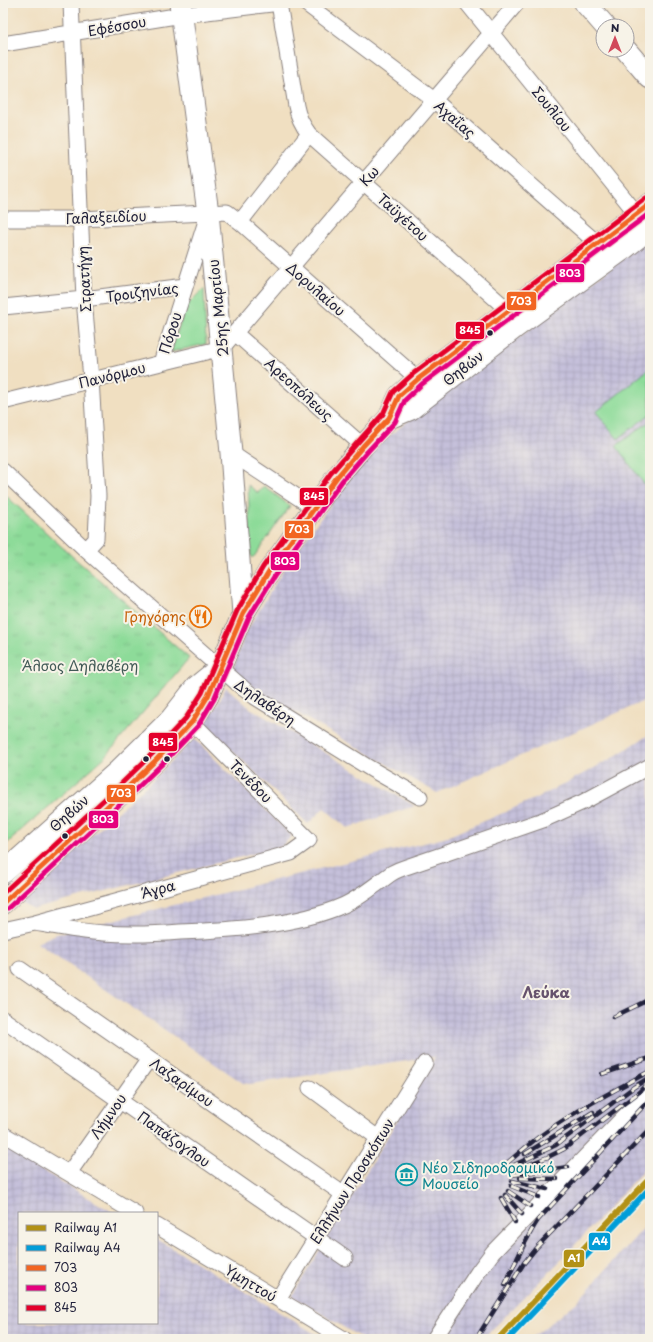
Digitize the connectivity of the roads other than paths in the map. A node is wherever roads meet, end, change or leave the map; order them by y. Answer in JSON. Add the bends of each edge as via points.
{"nodes":[{"id":1,"x":71,"y":3,"type":"edge"},
{"id":2,"x":279,"y":3,"type":"edge"},
{"id":3,"x":305,"y":3,"type":"edge"},
{"id":4,"x":467,"y":3,"type":"edge"},
{"id":5,"x":517,"y":3,"type":"edge"},
{"id":6,"x":585,"y":3,"type":"edge"},
{"id":7,"x":181,"y":9,"type":"edge"},
{"id":8,"x":598,"y":18,"type":"edge"},
{"id":9,"x":72,"y":33,"type":"junction"},
{"id":10,"x":491,"y":34,"type":"junction"},
{"id":11,"x":3,"y":44,"type":"edge"},
{"id":12,"x":633,"y":58,"type":"edge"},
{"id":13,"x":650,"y":78,"type":"edge"},
{"id":14,"x":434,"y":100,"type":"junction"},
{"id":15,"x":309,"y":134,"type":"junction"},
{"id":16,"x":364,"y":182,"type":"junction"},
{"id":17,"x":208,"y":212,"type":"junction"},
{"id":18,"x":646,"y":215,"type":"edge"},
{"id":19,"x":3,"y":219,"type":"edge"},
{"id":20,"x":81,"y":219,"type":"junction"},
{"id":21,"x":240,"y":222,"type":"junction"},
{"id":22,"x":598,"y":244,"type":"junction"},
{"id":23,"x":291,"y":267,"type":"junction"},
{"id":24,"x":185,"y":286,"type":"junction"},
{"id":25,"x":84,"y":299,"type":"junction"},
{"id":26,"x":3,"y":307,"type":"edge"},
{"id":27,"x":508,"y":310,"type":"junction"},
{"id":28,"x":235,"y":333,"type":"junction"},
{"id":29,"x":222,"y":348,"type":"junction"},
{"id":30,"x":161,"y":363,"type":"junction"},
{"id":31,"x":91,"y":379,"type":"junction"},
{"id":32,"x":418,"y":379,"type":"junction"},
{"id":33,"x":3,"y":402,"type":"edge"},
{"id":34,"x":389,"y":418,"type":"junction"},
{"id":35,"x":363,"y":446,"type":"junction"},
{"id":36,"x":231,"y":453,"type":"junction"},
{"id":37,"x":3,"y":471,"type":"edge"},
{"id":38,"x":314,"y":508,"type":"junction"},
{"id":39,"x":86,"y":550,"type":"junction"},
{"id":40,"x":243,"y":614,"type":"junction"},
{"id":41,"x":220,"y":669,"type":"junction"},
{"id":42,"x":192,"y":722,"type":"junction"},
{"id":43,"x":650,"y":766,"type":"edge"},
{"id":44,"x":420,"y":797,"type":"dead end"},
{"id":45,"x":309,"y":840,"type":"joint"},
{"id":46,"x":3,"y":873,"type":"edge"},
{"id":47,"x":3,"y":903,"type":"edge"},
{"id":48,"x":35,"y":922,"type":"junction"},
{"id":49,"x":3,"y":930,"type":"edge"},
{"id":50,"x":20,"y":969,"type":"dead end"},
{"id":51,"x":3,"y":1020,"type":"edge"},
{"id":52,"x":149,"y":1059,"type":"junction"},
{"id":53,"x":425,"y":1063,"type":"dead end"},
{"id":54,"x":310,"y":1088,"type":"dead end"},
{"id":55,"x":650,"y":1090,"type":"edge"},
{"id":56,"x":119,"y":1100,"type":"junction"},
{"id":57,"x":3,"y":1134,"type":"edge"},
{"id":58,"x":378,"y":1138,"type":"junction"},
{"id":59,"x":69,"y":1173,"type":"junction"},
{"id":60,"x":343,"y":1194,"type":"junction"},
{"id":61,"x":133,"y":1212,"type":"edge"},
{"id":62,"x":158,"y":1227,"type":"edge"},
{"id":63,"x":316,"y":1238,"type":"junction"},
{"id":64,"x":345,"y":1258,"type":"dead end"},
{"id":65,"x":278,"y":1299,"type":"junction"},
{"id":66,"x":344,"y":1339,"type":"edge"},
{"id":67,"x":434,"y":1339,"type":"edge"}],
"edges":[{"from":1,"to":9,"type":"street","name":"Στρατήγη"},
{"from":2,"to":7,"type":"street","name":"Εφέσσου"},
{"from":2,"to":15,"type":"street","name":"Ταϋγέτου","via":[[298,116]]},
{"from":3,"to":14,"type":"street","name":"Αχαΐας"},
{"from":4,"to":10,"type":"street","name":"Σουλίου"},
{"from":5,"to":10,"type":"street","name":"Κω"},
{"from":6,"to":8,"type":"main road"},
{"from":7,"to":9,"type":"street","name":"Εφέσσου"},
{"from":7,"to":17,"type":"main road","name":"25ης Μαρτίου"},
{"from":9,"to":11,"type":"street","name":"Εφέσσου"},
{"from":9,"to":20,"type":"street","name":"Στρατήγη"},
{"from":10,"to":14,"type":"street","name":"Κω"},
{"from":10,"to":18,"type":"street","name":"Σουλίου"},
{"from":12,"to":13,"type":"main road"},
{"from":14,"to":16,"type":"street","name":"Κω"},
{"from":14,"to":22,"type":"street","name":"Αχαΐας"},
{"from":15,"to":16,"type":"street","name":"Ταϋγέτου"},
{"from":15,"to":21,"type":"street"},
{"from":16,"to":23,"type":"street","name":"Κω"},
{"from":16,"to":27,"type":"street","name":"Ταϋγέτου"},
{"from":17,"to":20,"type":"street","name":"Γαλαξειδίου"},
{"from":17,"to":21,"type":"street","name":"Δορυλαίου","via":[[226,212]]},
{"from":17,"to":24,"type":"street","name":"Πόρου"},
{"from":17,"to":29,"type":"main road","name":"25ης Μαρτίου"},
{"from":18,"to":22,"type":"main road","name":"Θηβών"},
{"from":18,"to":34,"type":"main road","name":"Θηβών","via":[[625,248],[516,327],[411,409]]},
{"from":19,"to":20,"type":"street","name":"Γαλαξειδίου"},
{"from":20,"to":25,"type":"street","name":"Στρατήγη"},
{"from":21,"to":23,"type":"street","name":"Δορυλαίου"},
{"from":22,"to":27,"type":"main road","name":"Θηβών"},
{"from":23,"to":28,"type":"street","name":"Κω"},
{"from":23,"to":32,"type":"street","name":"Δορυλαίου"},
{"from":24,"to":25,"type":"street","name":"Τροιζηνίας"},
{"from":24,"to":30,"type":"street","name":"Πόρου"},
{"from":25,"to":26,"type":"street","name":"Τροιζηνίας"},
{"from":25,"to":31,"type":"street","name":"Στρατήγη"},
{"from":27,"to":32,"type":"main road","name":"Θηβών"},
{"from":28,"to":29,"type":"street","name":"Κω"},
{"from":28,"to":35,"type":"street","name":"Αρεοπόλεως"},
{"from":29,"to":30,"type":"street","name":"Πανόρμου"},
{"from":29,"to":36,"type":"main road","name":"25ης Μαρτίου"},
{"from":30,"to":31,"type":"street","name":"Πανόρμου"},
{"from":31,"to":33,"type":"street","name":"Πανόρμου"},
{"from":31,"to":39,"type":"street","name":"Στρατήγη","via":[[98,496],[96,539]]},
{"from":32,"to":34,"type":"main road","name":"Θηβών","via":[[400,396]]},
{"from":34,"to":35,"type":"main road","name":"Θηβών"},
{"from":35,"to":38,"type":"main road","name":"Θηβών"},
{"from":36,"to":38,"type":"street"},
{"from":36,"to":40,"type":"main road","name":"25ης Μαρτίου"},
{"from":37,"to":39,"type":"street","name":"Δηλαβέρη"},
{"from":38,"to":40,"type":"main road","name":"Θηβών","via":[[269,571]]},
{"from":39,"to":41,"type":"street","name":"Δηλαβέρη"},
{"from":40,"to":41,"type":"main road","name":"Θηβών"},
{"from":41,"to":42,"type":"main road","name":"Θηβών","via":[[208,696]]},
{"from":41,"to":44,"type":"street","name":"Δηλαβέρη","via":[[255,697]]},
{"from":41,"to":46,"type":"main road","name":"Θηβών","via":[[196,687],[171,719],[119,770]]},
{"from":42,"to":45,"type":"street","name":"Τενέδου"},
{"from":42,"to":47,"type":"main road","name":"Θηβών","via":[[127,788]]},
{"from":43,"to":48,"type":"street","via":[[543,820],[403,868],[362,895],[322,913],[246,927],[160,933],[104,933]]},
{"from":45,"to":48,"type":"street","name":"Άγρα","via":[[290,853]]},
{"from":48,"to":49,"type":"street","name":"Άγρα"},
{"from":50,"to":52,"type":"street","name":"Λαζαρίμου"},
{"from":51,"to":56,"type":"street","name":"Παπάζογλου"},
{"from":52,"to":56,"type":"street","name":"Λήμνου"},
{"from":52,"to":60,"type":"street","name":"Λαζαρίμου"},
{"from":53,"to":58,"type":"street","name":"Ελλήνων Προσκόπων"},
{"from":54,"to":58,"type":"street"},
{"from":55,"to":67,"type":"street","via":[[493,1252]]},
{"from":56,"to":59,"type":"street","name":"Λήμνου"},
{"from":56,"to":63,"type":"street","name":"Παπάζογλου"},
{"from":57,"to":59,"type":"street"},
{"from":58,"to":60,"type":"street","name":"Ελλήνων Προσκόπων"},
{"from":59,"to":61,"type":"street"},
{"from":60,"to":63,"type":"street","name":"Ελλήνων Προσκόπων"},
{"from":62,"to":65,"type":"street","name":"Υμηττού"},
{"from":63,"to":64,"type":"street","name":"Παπάζογλου"},
{"from":63,"to":65,"type":"street","name":"Ελλήνων Προσκόπων"},
{"from":65,"to":66,"type":"street","name":"Υμηττού"}]}
